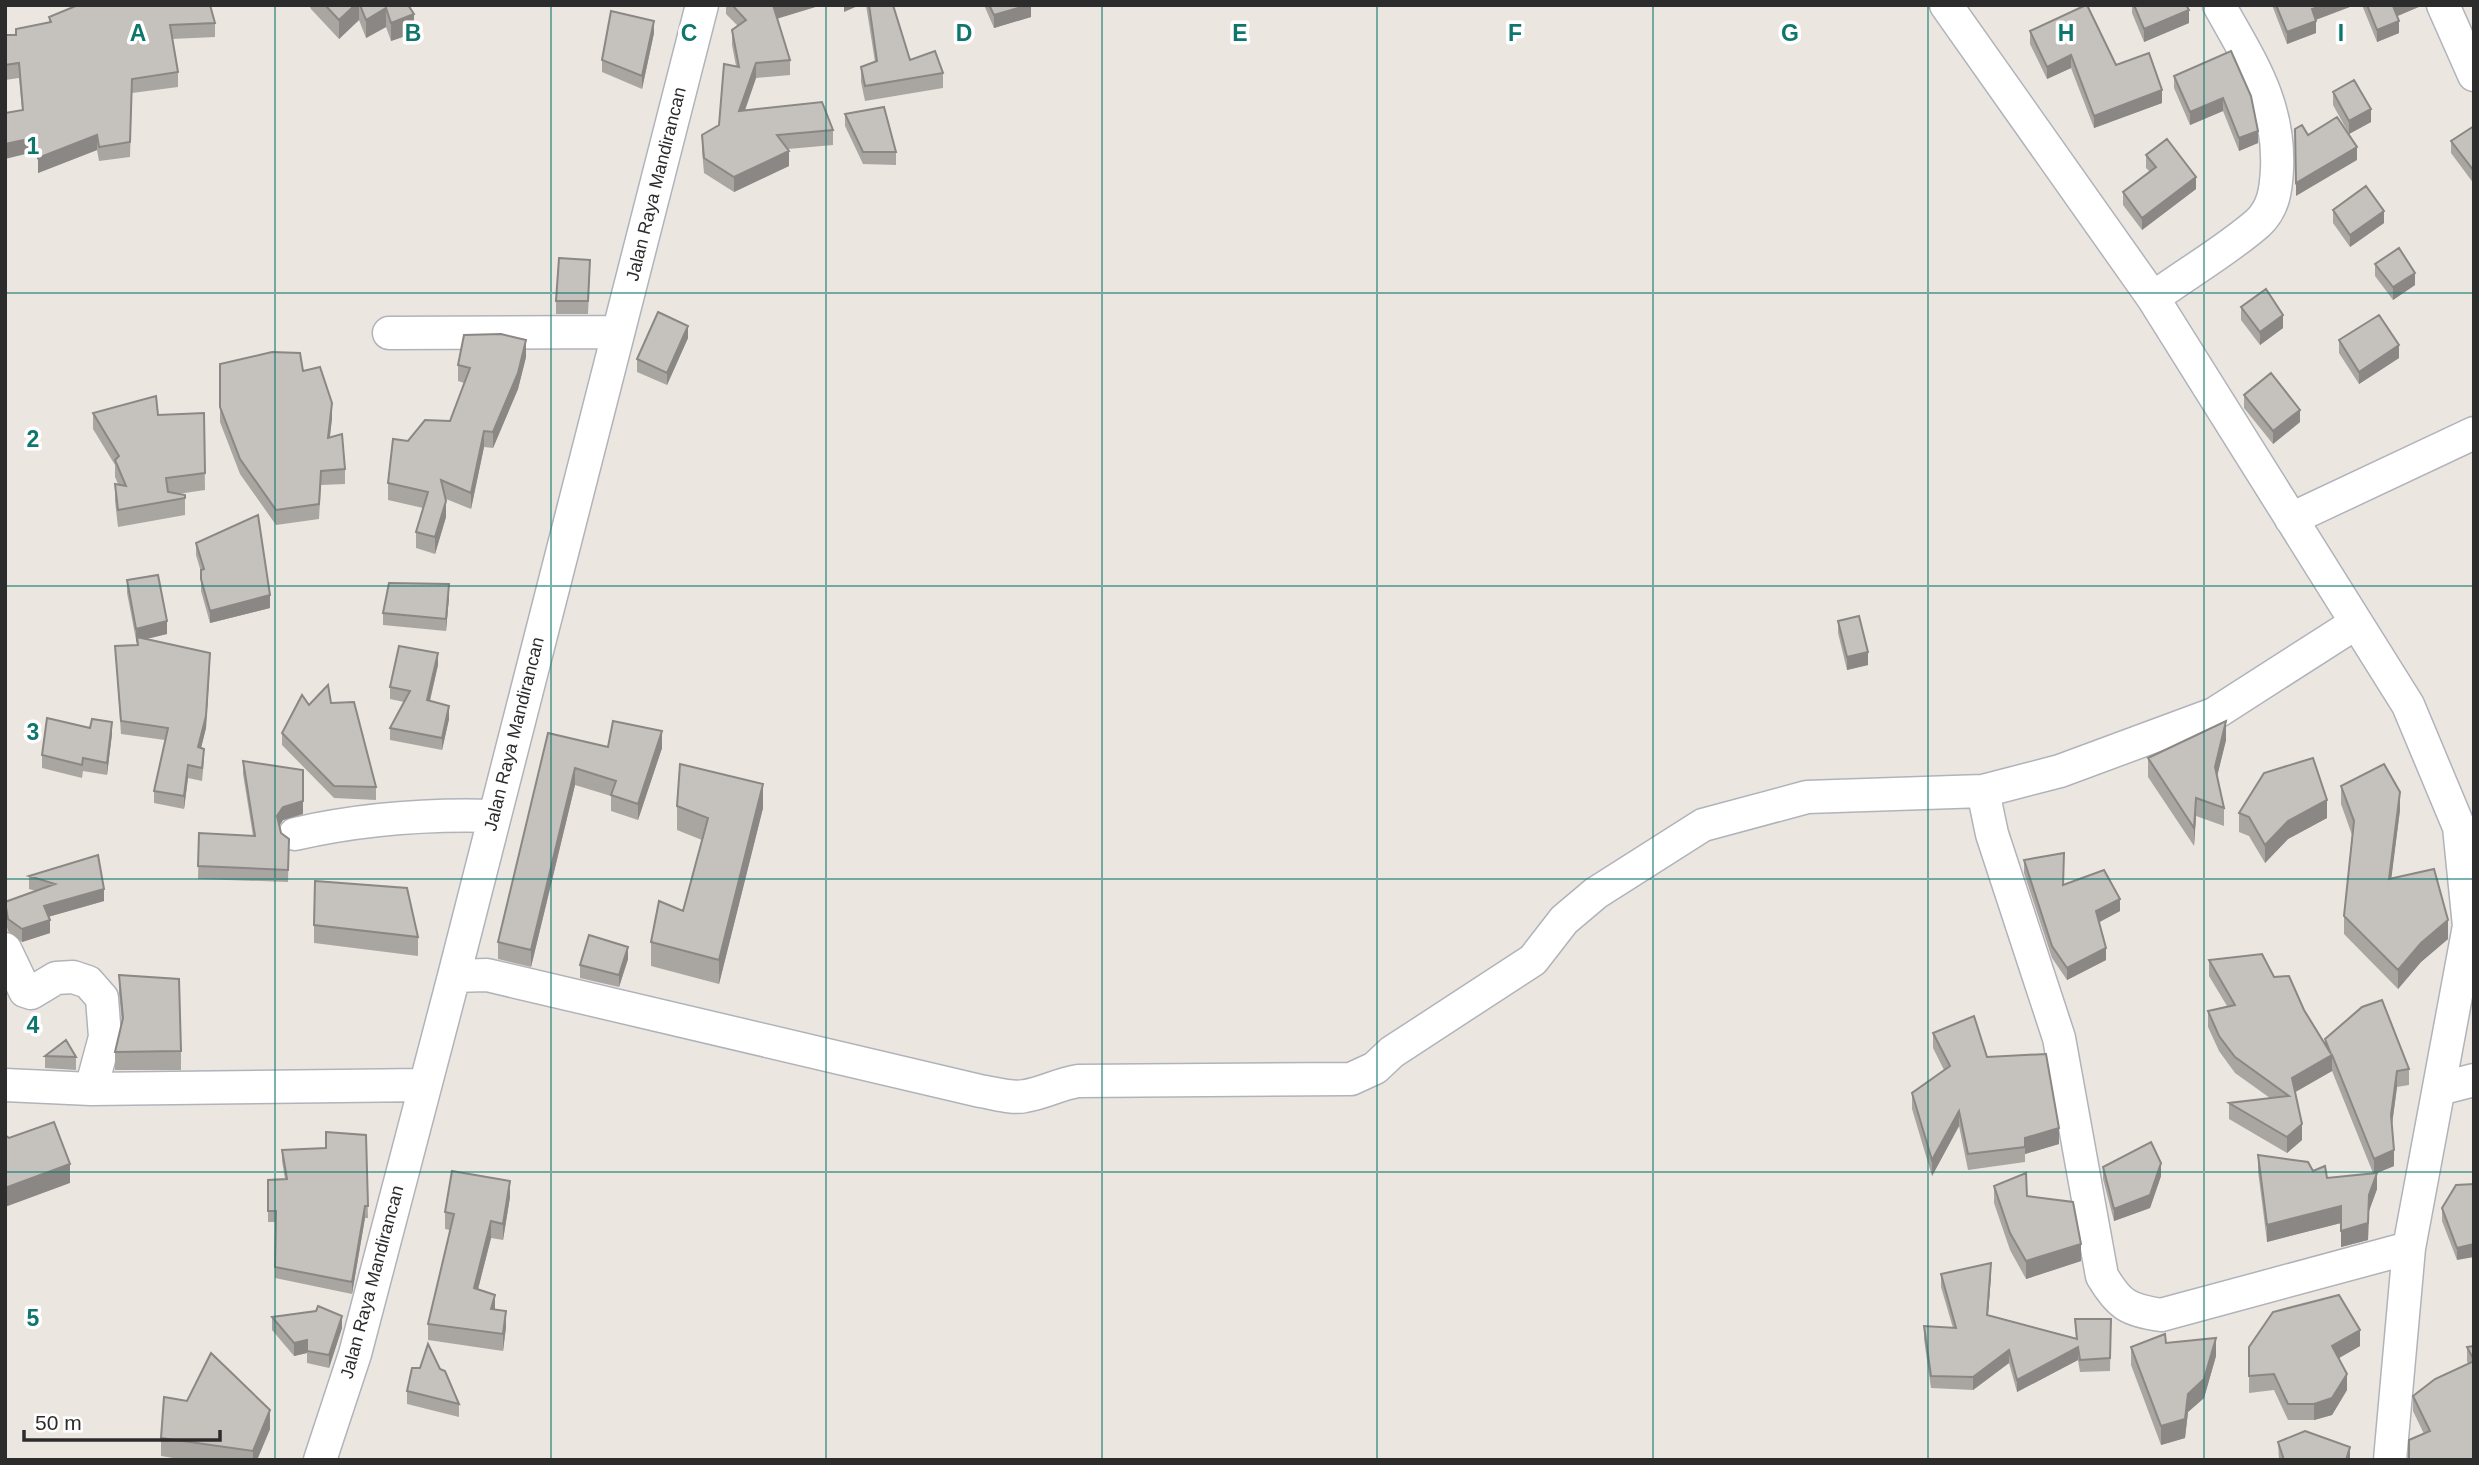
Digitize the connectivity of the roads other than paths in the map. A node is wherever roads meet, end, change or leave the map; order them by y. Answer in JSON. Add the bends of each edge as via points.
{"nodes":[{"id":1,"x":702,"y":5,"type":"edge"},
{"id":2,"x":1947,"y":5,"type":"edge"},
{"id":3,"x":2219,"y":5,"type":"edge"},
{"id":4,"x":2443,"y":5,"type":"edge"},
{"id":5,"x":2474,"y":75,"type":"edge"},
{"id":6,"x":2153,"y":298,"type":"junction"},
{"id":7,"x":618,"y":332,"type":"junction"},
{"id":8,"x":389,"y":333,"type":"dead end"},
{"id":9,"x":2474,"y":433,"type":"edge"},
{"id":10,"x":2291,"y":519,"type":"junction"},
{"id":11,"x":2356,"y":623,"type":"junction"},
{"id":12,"x":1983,"y":791,"type":"junction"},
{"id":13,"x":492,"y":816,"type":"junction"},
{"id":14,"x":295,"y":834,"type":"dead end"},
{"id":15,"x":2471,"y":926,"type":"edge"},
{"id":16,"x":5,"y":949,"type":"edge"},
{"id":17,"x":454,"y":976,"type":"junction"},
{"id":18,"x":2474,"y":1080,"type":"edge"},
{"id":19,"x":5,"y":1085,"type":"edge"},
{"id":20,"x":425,"y":1085,"type":"junction"},
{"id":21,"x":2439,"y":1089,"type":"junction"},
{"id":22,"x":90,"y":1090,"type":"junction"},
{"id":23,"x":2409,"y":1248,"type":"junction"},
{"id":24,"x":320,"y":1460,"type":"edge"},
{"id":25,"x":2390,"y":1460,"type":"edge"}],
"edges":[{"from":1,"to":7,"type":"street","name":"Jalan Raya Mandirancan"},
{"from":2,"to":6,"type":"street"},
{"from":3,"to":6,"type":"street","via":[[2269,102],[2277,134],[2275,196],[2260,221]]},
{"from":4,"to":5,"type":"street"},
{"from":6,"to":10,"type":"street"},
{"from":7,"to":8,"type":"street"},
{"from":7,"to":13,"type":"street","name":"Jalan Raya Mandirancan"},
{"from":9,"to":10,"type":"street"},
{"from":10,"to":11,"type":"street"},
{"from":11,"to":12,"type":"street","via":[[2214,715],[2060,771]]},
{"from":11,"to":15,"type":"street","via":[[2408,705],[2459,827]]},
{"from":12,"to":17,"type":"street","via":[[1807,797],[1703,824],[1596,893],[1564,920],[1533,960],[1392,1052],[1375,1068],[1351,1079],[1079,1081],[1021,1097],[487,975]]},
{"from":12,"to":23,"type":"street","via":[[1992,834],[2059,1038],[2102,1276],[2116,1299],[2136,1311],[2161,1315]]},
{"from":13,"to":14,"type":"street","via":[[444,814],[349,822]]},
{"from":13,"to":17,"type":"street","name":"Jalan Raya Mandirancan"},
{"from":15,"to":21,"type":"street"},
{"from":16,"to":22,"type":"street","via":[[25,991],[32,993],[56,978],[73,977],[88,982],[102,999],[105,1037]]},
{"from":17,"to":20,"type":"street","name":"Jalan Raya Mandirancan"},
{"from":18,"to":21,"type":"street"},
{"from":19,"to":22,"type":"street"},
{"from":20,"to":22,"type":"street"},
{"from":20,"to":24,"type":"street","name":"Jalan Raya Mandirancan","via":[[355,1354]]},
{"from":21,"to":23,"type":"street"},
{"from":23,"to":25,"type":"street"}]}
